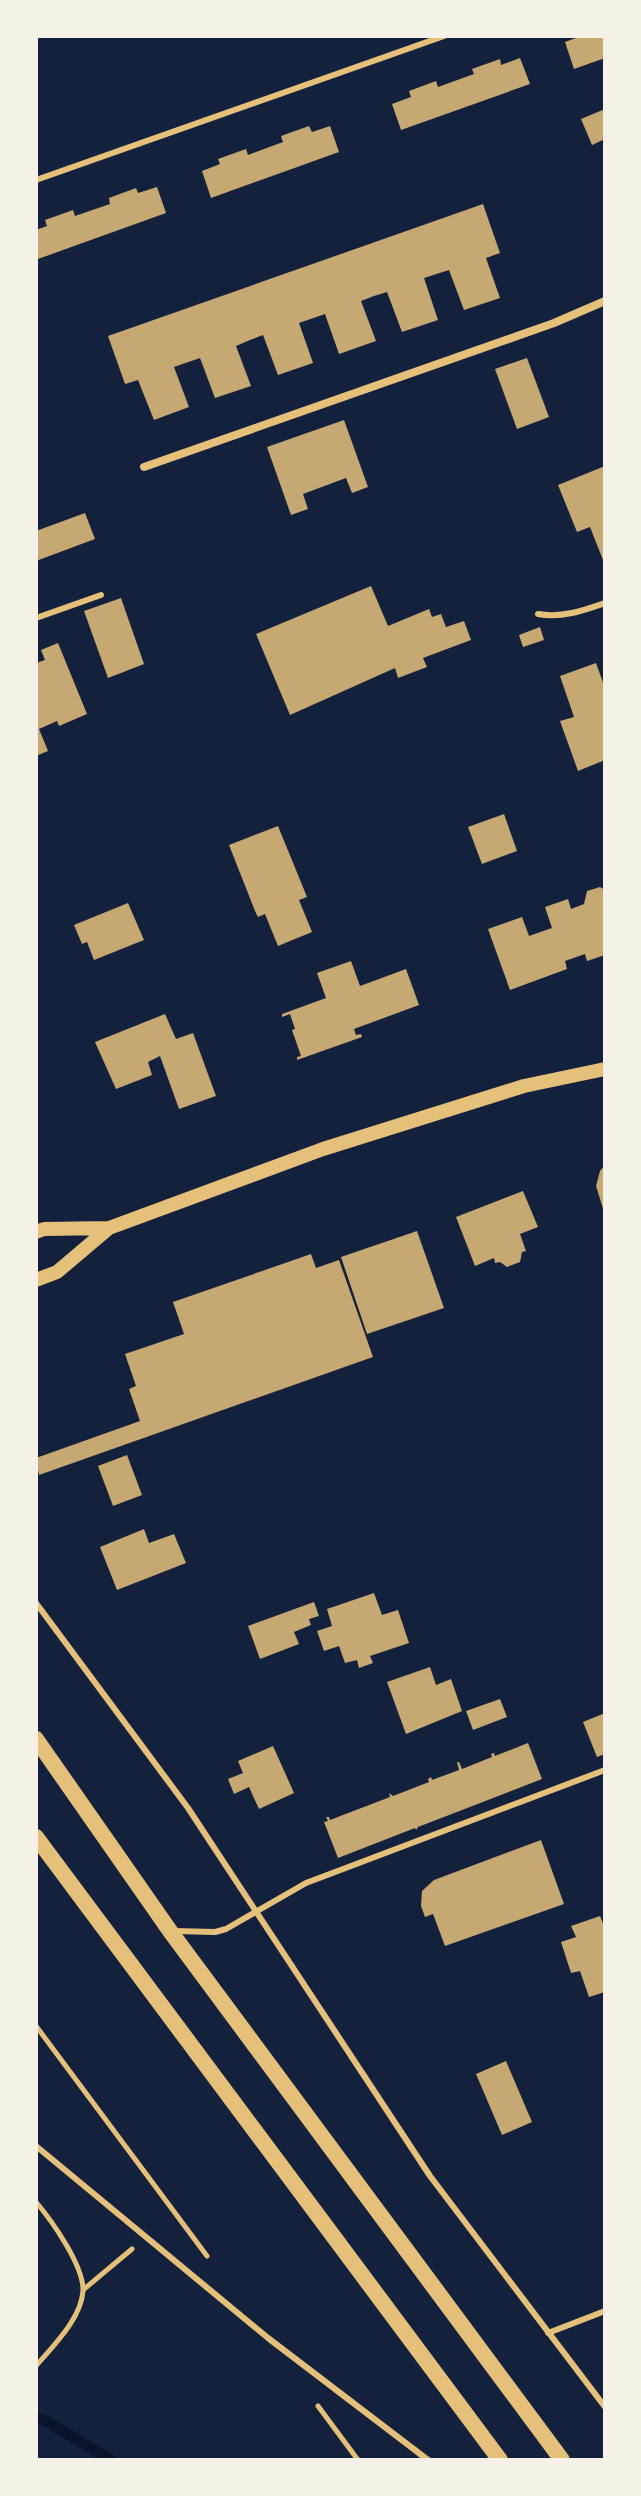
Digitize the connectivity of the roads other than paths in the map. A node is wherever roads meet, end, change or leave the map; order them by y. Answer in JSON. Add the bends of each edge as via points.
{"nodes":[{"id":1,"x":444,"y":36,"type":"edge"},
{"id":2,"x":36,"y":180,"type":"edge"},
{"id":3,"x":605,"y":301,"type":"edge"},
{"id":4,"x":144,"y":467,"type":"dead end"},
{"id":5,"x":101,"y":595,"type":"dead end"},
{"id":6,"x":605,"y":603,"type":"edge"},
{"id":7,"x":538,"y":614,"type":"dead end"},
{"id":8,"x":36,"y":618,"type":"edge"},
{"id":9,"x":605,"y":1069,"type":"edge"},
{"id":10,"x":109,"y":1228,"type":"junction"},
{"id":11,"x":36,"y":1232,"type":"edge"},
{"id":12,"x":36,"y":1280,"type":"edge"},
{"id":13,"x":36,"y":1603,"type":"edge"},
{"id":14,"x":36,"y":1739,"type":"edge"},
{"id":15,"x":605,"y":1770,"type":"edge"},
{"id":16,"x":36,"y":1837,"type":"edge"},
{"id":17,"x":256,"y":1911,"type":"junction"},
{"id":18,"x":170,"y":1931,"type":"junction"},
{"id":19,"x":36,"y":2146,"type":"edge"},
{"id":20,"x":605,"y":2311,"type":"edge"},
{"id":21,"x":548,"y":2333,"type":"junction"},
{"id":22,"x":605,"y":2407,"type":"edge"},
{"id":23,"x":428,"y":2460,"type":"edge"},
{"id":24,"x":500,"y":2460,"type":"edge"},
{"id":25,"x":562,"y":2460,"type":"edge"}],
"edges":[{"from":1,"to":2,"type":"lane"},
{"from":3,"to":4,"type":"street"},
{"from":5,"to":8,"type":"lane"},
{"from":6,"to":7,"type":"lane","via":[[575,614]]},
{"from":9,"to":10,"type":"street","via":[[524,1086],[323,1149]]},
{"from":10,"to":11,"type":"street"},
{"from":10,"to":12,"type":"street","via":[[57,1272]]},
{"from":13,"to":17,"type":"lane","via":[[188,1808]]},
{"from":14,"to":18,"type":"main road"},
{"from":15,"to":17,"type":"lane","via":[[306,1883]]},
{"from":16,"to":24,"type":"main road"},
{"from":17,"to":18,"type":"lane","via":[[215,1932]]},
{"from":17,"to":21,"type":"lane","via":[[430,2176]]},
{"from":18,"to":25,"type":"main road"},
{"from":19,"to":23,"type":"lane","via":[[268,2338]]},
{"from":20,"to":21,"type":"lane"},
{"from":21,"to":22,"type":"lane"}]}
